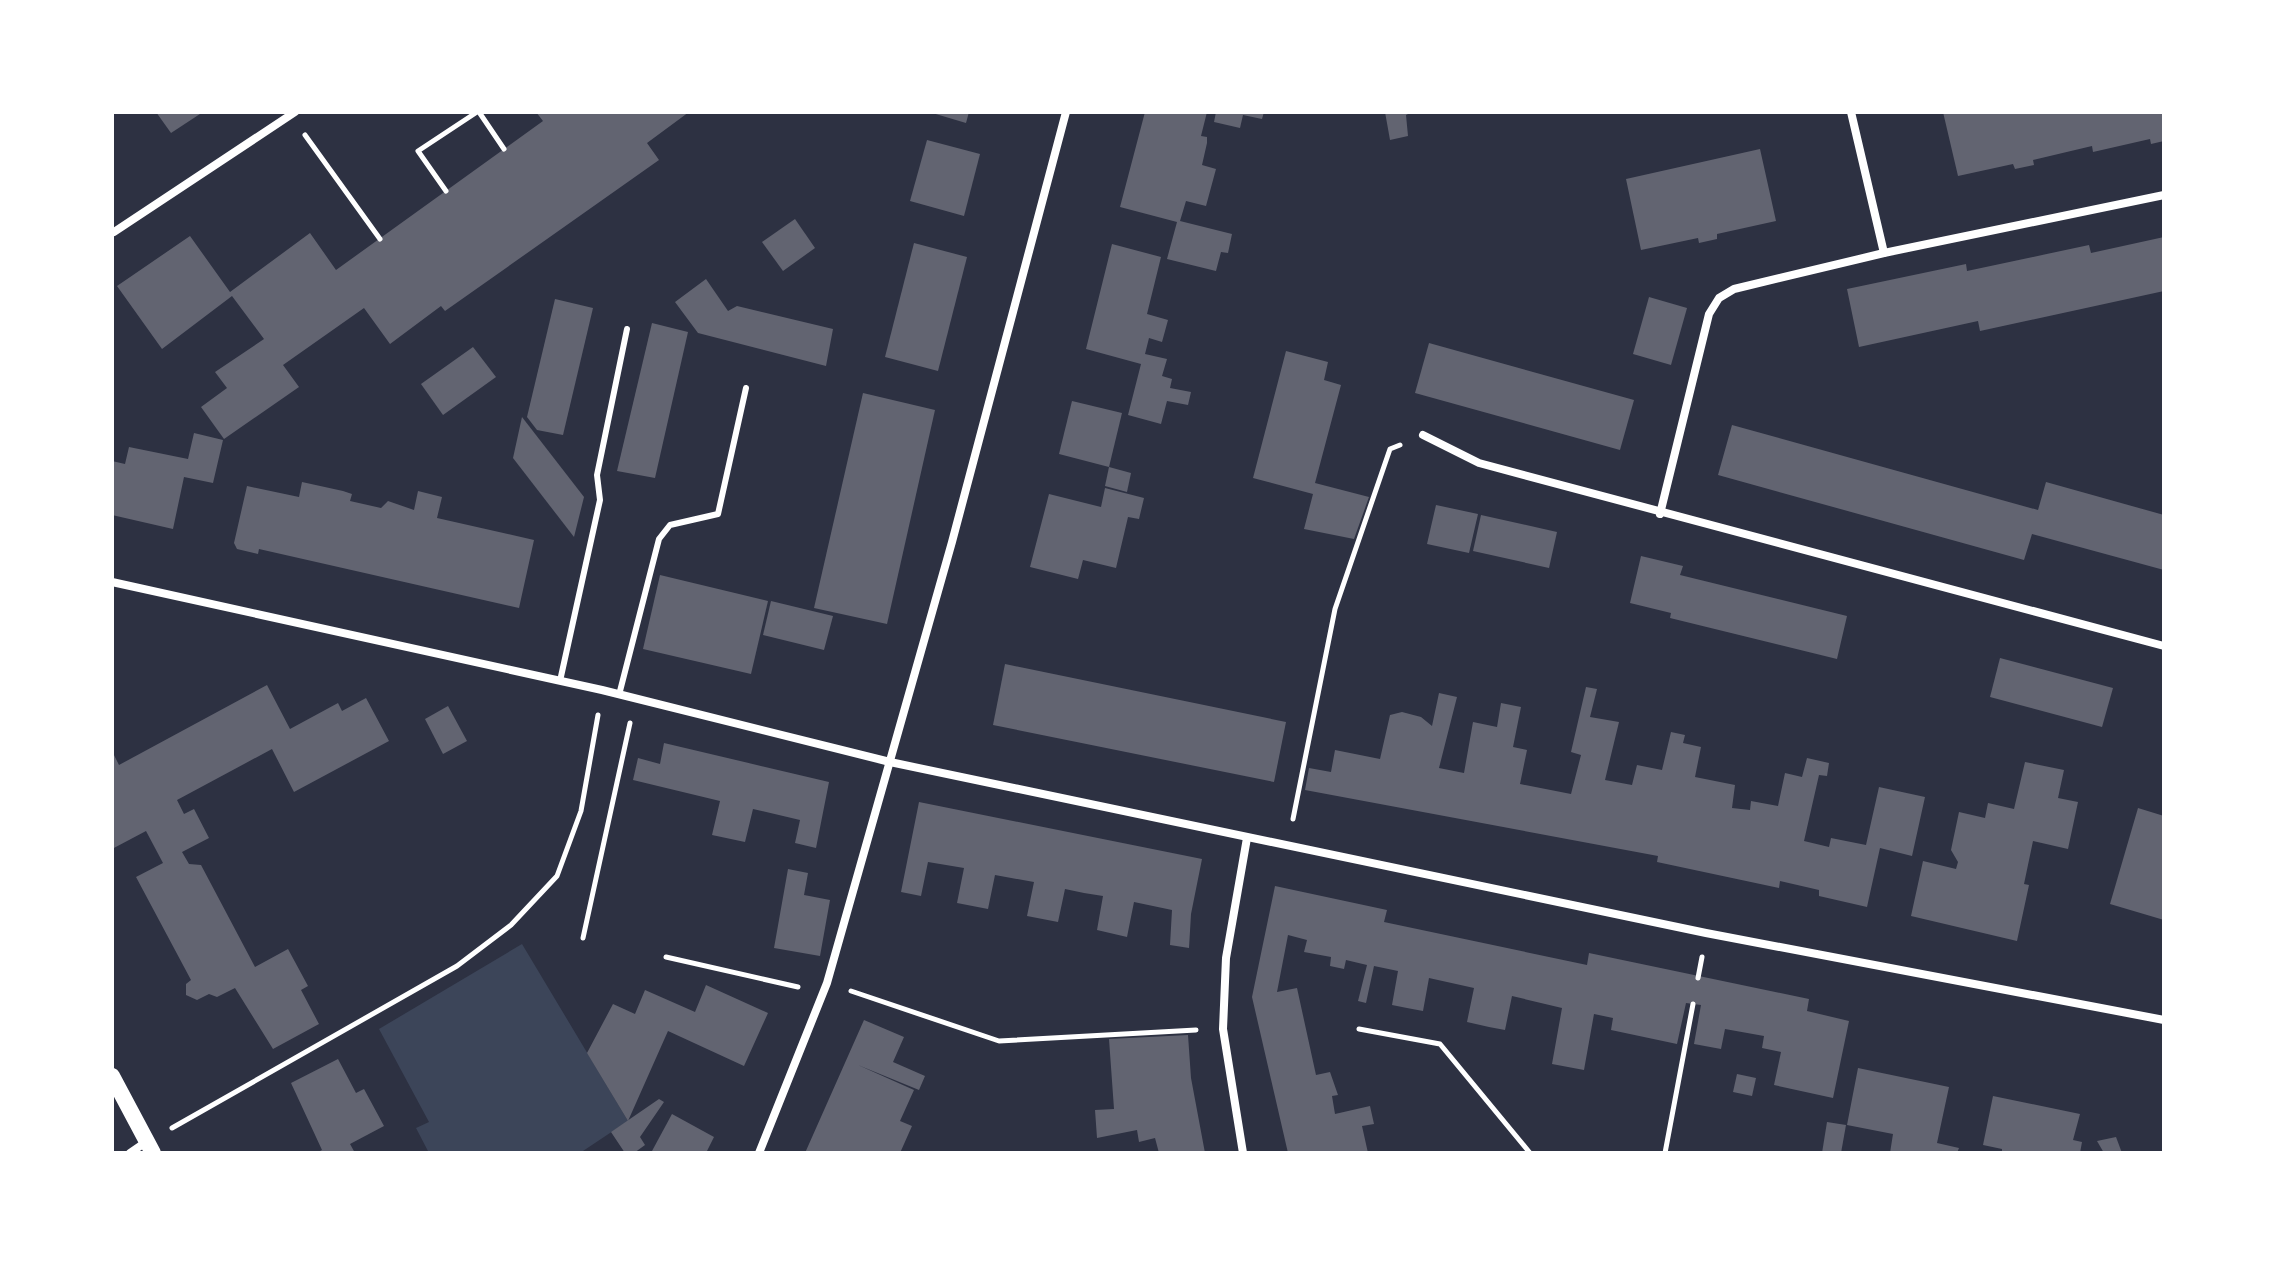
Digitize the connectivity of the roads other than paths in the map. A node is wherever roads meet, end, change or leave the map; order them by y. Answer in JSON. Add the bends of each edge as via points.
{"nodes":[{"id":1,"x":1066,"y":112,"type":"edge"},
{"id":2,"x":1851,"y":112,"type":"edge"},
{"id":3,"x":293,"y":113,"type":"edge"},
{"id":4,"x":2164,"y":195,"type":"edge"},
{"id":5,"x":114,"y":232,"type":"dead end"},
{"id":6,"x":1884,"y":253,"type":"junction"},
{"id":7,"x":627,"y":329,"type":"dead end"},
{"id":8,"x":746,"y":388,"type":"dead end"},
{"id":9,"x":1423,"y":435,"type":"road end"},
{"id":10,"x":1660,"y":514,"type":"junction"},
{"id":11,"x":112,"y":582,"type":"edge"},
{"id":12,"x":2164,"y":646,"type":"edge"},
{"id":13,"x":560,"y":681,"type":"junction"},
{"id":14,"x":619,"y":695,"type":"junction"},
{"id":15,"x":890,"y":762,"type":"junction"},
{"id":16,"x":1247,"y":838,"type":"junction"},
{"id":17,"x":2164,"y":1020,"type":"edge"},
{"id":18,"x":112,"y":1076,"type":"edge"},
{"id":19,"x":150,"y":1147,"type":"edge"},
{"id":20,"x":130,"y":1153,"type":"edge"},
{"id":21,"x":759,"y":1153,"type":"edge"},
{"id":22,"x":1243,"y":1153,"type":"edge"}],
"edges":[{"from":1,"to":15,"type":"street"},
{"from":2,"to":6,"type":"street"},
{"from":3,"to":5,"type":"street"},
{"from":4,"to":6,"type":"street"},
{"from":6,"to":10,"type":"street","via":[[1734,289],[1719,298],[1709,314]]},
{"from":7,"to":13,"type":"lane","via":[[597,475],[600,500]]},
{"from":8,"to":14,"type":"lane","via":[[718,514],[670,525],[659,539]]},
{"from":9,"to":10,"type":"street","via":[[1479,463]]},
{"from":10,"to":12,"type":"street"},
{"from":11,"to":13,"type":"street"},
{"from":13,"to":14,"type":"street"},
{"from":14,"to":15,"type":"street"},
{"from":15,"to":16,"type":"street"},
{"from":15,"to":21,"type":"street","via":[[824,993]]},
{"from":16,"to":17,"type":"street"},
{"from":16,"to":22,"type":"street","via":[[1226,958],[1223,1029]]},
{"from":18,"to":19,"type":"main road"},
{"from":19,"to":20,"type":"street"}]}
